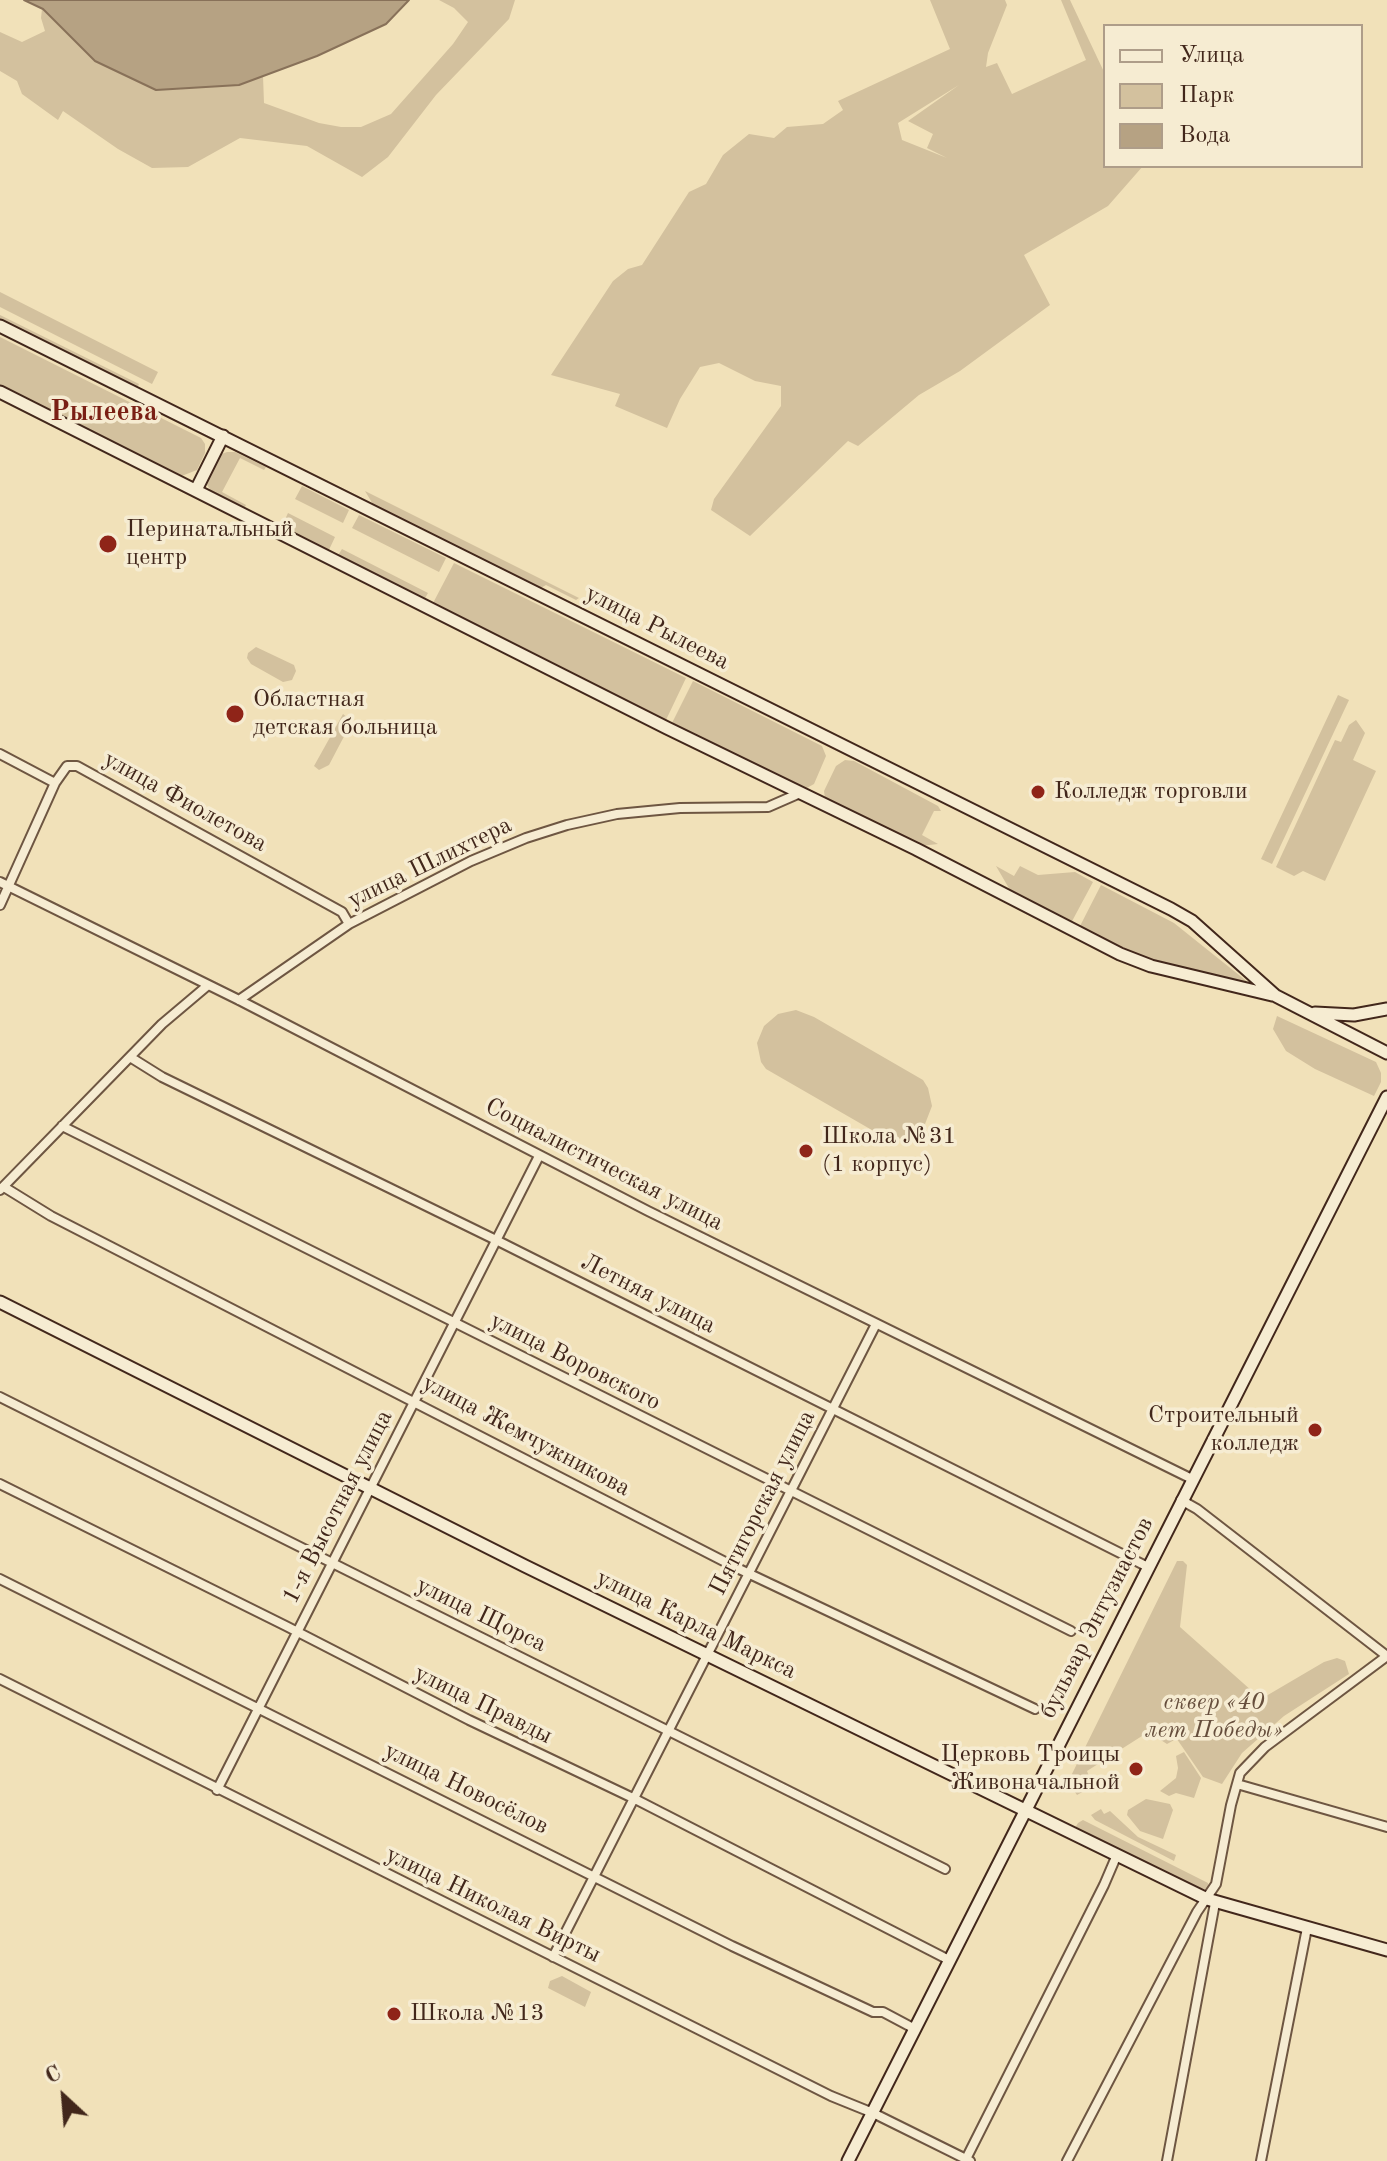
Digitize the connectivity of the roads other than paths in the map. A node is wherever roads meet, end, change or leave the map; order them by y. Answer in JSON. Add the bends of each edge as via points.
{"nodes":[{"id":1,"x":0,"y":326,"type":"edge"},
{"id":2,"x":0,"y":392,"type":"edge"},
{"id":3,"x":223,"y":436,"type":"junction"},
{"id":4,"x":196,"y":490,"type":"junction"},
{"id":5,"x":0,"y":754,"type":"edge"},
{"id":6,"x":55,"y":783,"type":"junction"},
{"id":7,"x":800,"y":793,"type":"junction"},
{"id":8,"x":0,"y":882,"type":"edge"},
{"id":9,"x":9,"y":887,"type":"junction"},
{"id":10,"x":0,"y":905,"type":"edge"},
{"id":11,"x":349,"y":924,"type":"junction"},
{"id":12,"x":207,"y":986,"type":"junction"},
{"id":13,"x":1276,"y":996,"type":"junction"},
{"id":14,"x":239,"y":1000,"type":"junction"},
{"id":15,"x":1387,"y":1009,"type":"edge"},
{"id":16,"x":1302,"y":1011,"type":"junction"},
{"id":17,"x":1387,"y":1053,"type":"edge"},
{"id":18,"x":130,"y":1057,"type":"junction"},
{"id":19,"x":1387,"y":1097,"type":"edge"},
{"id":20,"x":62,"y":1126,"type":"junction"},
{"id":21,"x":539,"y":1156,"type":"junction"},
{"id":22,"x":2,"y":1189,"type":"edge"},
{"id":23,"x":496,"y":1240,"type":"junction"},
{"id":24,"x":0,"y":1302,"type":"edge"},
{"id":25,"x":454,"y":1324,"type":"junction"},
{"id":26,"x":876,"y":1324,"type":"junction"},
{"id":27,"x":0,"y":1397,"type":"edge"},
{"id":28,"x":415,"y":1400,"type":"junction"},
{"id":29,"x":832,"y":1410,"type":"junction"},
{"id":30,"x":1192,"y":1479,"type":"junction"},
{"id":31,"x":0,"y":1484,"type":"edge"},
{"id":32,"x":370,"y":1488,"type":"junction"},
{"id":33,"x":790,"y":1493,"type":"junction"},
{"id":34,"x":1181,"y":1500,"type":"junction"},
{"id":35,"x":332,"y":1564,"type":"junction"},
{"id":36,"x":1148,"y":1567,"type":"junction"},
{"id":37,"x":749,"y":1574,"type":"junction"},
{"id":38,"x":0,"y":1579,"type":"edge"},
{"id":39,"x":1071,"y":1631,"type":"dead end"},
{"id":40,"x":297,"y":1632,"type":"junction"},
{"id":41,"x":708,"y":1655,"type":"junction"},
{"id":42,"x":1387,"y":1656,"type":"edge"},
{"id":43,"x":0,"y":1679,"type":"edge"},
{"id":44,"x":259,"y":1708,"type":"junction"},
{"id":45,"x":1035,"y":1709,"type":"dead end"},
{"id":46,"x":670,"y":1730,"type":"junction"},
{"id":47,"x":1237,"y":1784,"type":"junction"},
{"id":48,"x":217,"y":1790,"type":"junction"},
{"id":49,"x":635,"y":1799,"type":"junction"},
{"id":50,"x":1026,"y":1810,"type":"junction"},
{"id":51,"x":1387,"y":1827,"type":"edge"},
{"id":52,"x":1116,"y":1857,"type":"junction"},
{"id":53,"x":945,"y":1869,"type":"dead end"},
{"id":54,"x":595,"y":1876,"type":"junction"},
{"id":55,"x":1211,"y":1901,"type":"junction"},
{"id":56,"x":1307,"y":1928,"type":"junction"},
{"id":57,"x":1387,"y":1950,"type":"edge"},
{"id":58,"x":553,"y":1957,"type":"junction"},
{"id":59,"x":949,"y":1960,"type":"junction"},
{"id":60,"x":915,"y":2029,"type":"junction"},
{"id":61,"x":873,"y":2113,"type":"junction"},
{"id":62,"x":968,"y":2160,"type":"edge"},
{"id":63,"x":848,"y":2161,"type":"edge"},
{"id":64,"x":1067,"y":2161,"type":"edge"},
{"id":65,"x":1167,"y":2161,"type":"edge"},
{"id":66,"x":1261,"y":2161,"type":"edge"}],
"edges":[{"from":1,"to":3,"type":"main road","name":"улица Рылеева"},
{"from":2,"to":4,"type":"main road","name":"улица Рылеева"},
{"from":3,"to":4,"type":"main road"},
{"from":3,"to":13,"type":"main road","name":"улица Рылеева","via":[[1171,909],[1192,921]]},
{"from":4,"to":7,"type":"main road","name":"улица Рылеева"},
{"from":5,"to":6,"type":"street"},
{"from":6,"to":9,"type":"street"},
{"from":6,"to":11,"type":"street","name":"улица Фиолетова","via":[[67,766],[77,766],[342,912]]},
{"from":7,"to":11,"type":"street","name":"улица Шлихтера","via":[[768,807],[680,808],[567,825],[471,861]]},
{"from":7,"to":13,"type":"main road","name":"улица Рылеева","via":[[1120,954]]},
{"from":8,"to":9,"type":"street","name":"Социалистическая улица"},
{"from":9,"to":10,"type":"street"},
{"from":9,"to":12,"type":"street","name":"Социалистическая улица"},
{"from":11,"to":14,"type":"street","name":"улица Шлихтера"},
{"from":12,"to":14,"type":"street","name":"Социалистическая улица"},
{"from":12,"to":18,"type":"street"},
{"from":13,"to":16,"type":"main road","name":"улица Рылеева"},
{"from":14,"to":21,"type":"street","name":"Социалистическая улица"},
{"from":15,"to":16,"type":"main road","via":[[1332,1016]]},
{"from":16,"to":17,"type":"main road","name":"улица Рылеева"},
{"from":18,"to":20,"type":"street"},
{"from":18,"to":23,"type":"street","name":"Летняя улица"},
{"from":19,"to":30,"type":"main road","name":"бульвар Энтузиастов"},
{"from":20,"to":22,"type":"street"},
{"from":20,"to":25,"type":"street","name":"улица Воровского"},
{"from":21,"to":23,"type":"street","name":"1-я Высотная улица"},
{"from":21,"to":26,"type":"street","name":"Социалистическая улица"},
{"from":22,"to":28,"type":"street","name":"улица Жемчужникова"},
{"from":23,"to":25,"type":"street","name":"1-я Высотная улица"},
{"from":23,"to":29,"type":"street","name":"Летняя улица"},
{"from":24,"to":32,"type":"main road","name":"улица Карла Маркса"},
{"from":25,"to":28,"type":"street","name":"1-я Высотная улица"},
{"from":25,"to":33,"type":"street","name":"улица Воровского"},
{"from":26,"to":29,"type":"street","name":"Пятигорская улица"},
{"from":26,"to":30,"type":"street","name":"Социалистическая улица"},
{"from":27,"to":35,"type":"street","name":"улица Щорса"},
{"from":28,"to":32,"type":"street","name":"1-я Высотная улица"},
{"from":28,"to":37,"type":"street","name":"улица Жемчужникова"},
{"from":29,"to":33,"type":"street","name":"Пятигорская улица"},
{"from":29,"to":36,"type":"street","name":"Летняя улица"},
{"from":30,"to":34,"type":"main road","name":"бульвар Энтузиастов"},
{"from":31,"to":40,"type":"street","name":"улица Правды"},
{"from":32,"to":35,"type":"street","name":"1-я Высотная улица"},
{"from":32,"to":41,"type":"main road","name":"улица Карла Маркса"},
{"from":33,"to":37,"type":"street","name":"Пятигорская улица"},
{"from":33,"to":39,"type":"street","name":"улица Воровского"},
{"from":34,"to":36,"type":"main road","name":"бульвар Энтузиастов"},
{"from":34,"to":42,"type":"street"},
{"from":35,"to":40,"type":"street","name":"1-я Высотная улица"},
{"from":35,"to":46,"type":"street","name":"улица Щорса"},
{"from":36,"to":50,"type":"main road","name":"бульвар Энтузиастов"},
{"from":37,"to":41,"type":"street","name":"Пятигорская улица"},
{"from":37,"to":45,"type":"street","name":"улица Жемчужникова"},
{"from":38,"to":44,"type":"street","name":"улица Новосёлов"},
{"from":40,"to":44,"type":"street","name":"1-я Высотная улица"},
{"from":40,"to":49,"type":"street","name":"улица Правды"},
{"from":41,"to":46,"type":"street","name":"Пятигорская улица"},
{"from":41,"to":50,"type":"main road","name":"улица Карла Маркса"},
{"from":42,"to":47,"type":"street","via":[[1265,1747],[1240,1773]]},
{"from":43,"to":48,"type":"street","name":"улица Николая Вирты"},
{"from":44,"to":48,"type":"street","name":"1-я Высотная улица"},
{"from":44,"to":54,"type":"street","name":"улица Новосёлов"},
{"from":46,"to":49,"type":"street","name":"Пятигорская улица"},
{"from":46,"to":53,"type":"street","name":"улица Щорса"},
{"from":47,"to":51,"type":"street"},
{"from":47,"to":55,"type":"street"},
{"from":48,"to":58,"type":"street","name":"улица Николая Вирты"},
{"from":49,"to":54,"type":"street","name":"Пятигорская улица"},
{"from":49,"to":59,"type":"street","name":"улица Правды"},
{"from":50,"to":52,"type":"main road","name":"улица Карла Маркса"},
{"from":50,"to":59,"type":"main road","name":"бульвар Энтузиастов"},
{"from":52,"to":55,"type":"main road","name":"улица Карла Маркса"},
{"from":52,"to":62,"type":"street"},
{"from":54,"to":58,"type":"street","name":"Пятигорская улица"},
{"from":54,"to":60,"type":"street","name":"улица Новосёлов","via":[[732,1946]]},
{"from":55,"to":56,"type":"main road","name":"улица Карла Маркса"},
{"from":55,"to":64,"type":"street","via":[[1192,1921]]},
{"from":55,"to":65,"type":"street"},
{"from":56,"to":57,"type":"main road","name":"улица Карла Маркса"},
{"from":56,"to":66,"type":"street"},
{"from":58,"to":61,"type":"street","name":"улица Николая Вирты"},
{"from":59,"to":60,"type":"main road","name":"бульвар Энтузиастов"},
{"from":60,"to":61,"type":"main road","name":"бульвар Энтузиастов"},
{"from":61,"to":62,"type":"street","name":"улица Николая Вирты"},
{"from":61,"to":63,"type":"main road","name":"бульвар Энтузиастов"}]}
